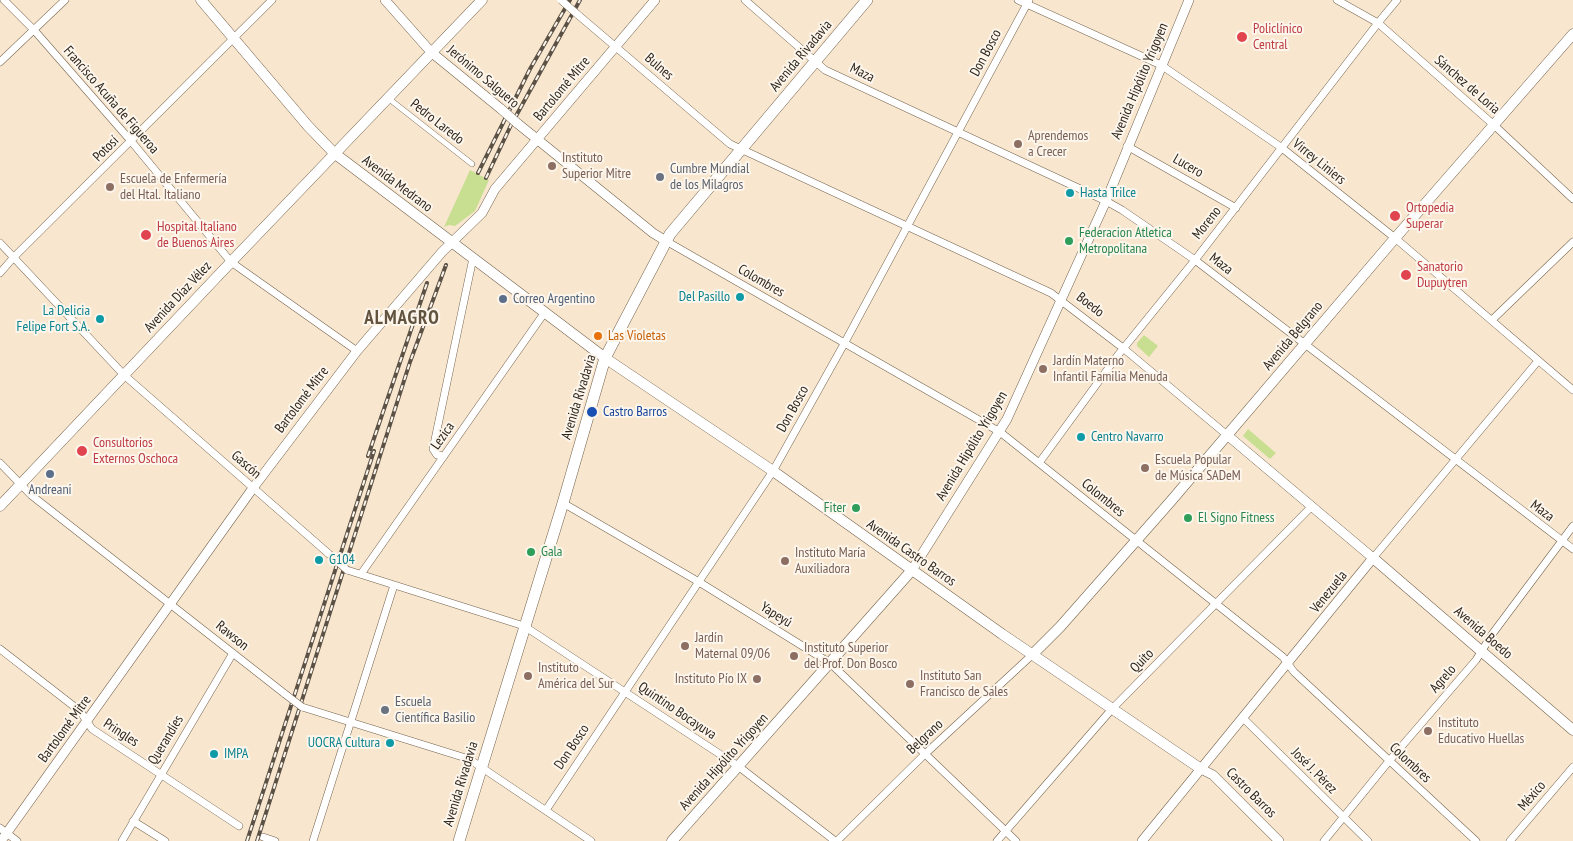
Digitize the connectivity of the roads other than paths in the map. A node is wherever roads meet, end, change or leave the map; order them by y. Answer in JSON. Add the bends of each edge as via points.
{"nodes":[{"id":1,"x":4,"y":0,"type":"edge"},
{"id":2,"x":65,"y":0,"type":"edge"},
{"id":3,"x":201,"y":0,"type":"edge"},
{"id":4,"x":272,"y":0,"type":"edge"},
{"id":5,"x":386,"y":0,"type":"edge"},
{"id":6,"x":482,"y":0,"type":"edge"},
{"id":7,"x":561,"y":0,"type":"edge"},
{"id":8,"x":656,"y":0,"type":"edge"},
{"id":9,"x":745,"y":0,"type":"edge"},
{"id":10,"x":867,"y":0,"type":"edge"},
{"id":11,"x":1018,"y":0,"type":"edge"},
{"id":12,"x":1189,"y":0,"type":"edge"},
{"id":13,"x":1338,"y":0,"type":"edge"},
{"id":14,"x":1398,"y":0,"type":"edge"},
{"id":15,"x":1028,"y":2,"type":"edge"},
{"id":16,"x":1378,"y":23,"type":"junction"},
{"id":17,"x":34,"y":30,"type":"junction"},
{"id":18,"x":1573,"y":34,"type":"edge"},
{"id":19,"x":233,"y":38,"type":"junction"},
{"id":20,"x":616,"y":46,"type":"junction"},
{"id":21,"x":431,"y":52,"type":"junction"},
{"id":22,"x":816,"y":61,"type":"junction"},
{"id":23,"x":0,"y":62,"type":"edge"},
{"id":24,"x":1161,"y":65,"type":"junction"},
{"id":25,"x":387,"y":98,"type":"junction"},
{"id":26,"x":1495,"y":126,"type":"junction"},
{"id":27,"x":957,"y":133,"type":"junction"},
{"id":28,"x":537,"y":139,"type":"junction"},
{"id":29,"x":131,"y":141,"type":"junction"},
{"id":30,"x":1127,"y":146,"type":"junction"},
{"id":31,"x":1282,"y":148,"type":"junction"},
{"id":32,"x":742,"y":149,"type":"junction"},
{"id":33,"x":334,"y":153,"type":"junction"},
{"id":34,"x":472,"y":164,"type":"dead end"},
{"id":35,"x":1573,"y":199,"type":"edge"},
{"id":36,"x":1106,"y":201,"type":"junction"},
{"id":37,"x":1236,"y":208,"type":"junction"},
{"id":38,"x":908,"y":226,"type":"junction"},
{"id":39,"x":1395,"y":238,"type":"junction"},
{"id":40,"x":666,"y":241,"type":"junction"},
{"id":41,"x":451,"y":242,"type":"junction"},
{"id":42,"x":1573,"y":242,"type":"edge"},
{"id":43,"x":0,"y":244,"type":"edge"},
{"id":44,"x":13,"y":258,"type":"junction"},
{"id":45,"x":473,"y":258,"type":"junction"},
{"id":46,"x":1194,"y":260,"type":"junction"},
{"id":47,"x":231,"y":262,"type":"junction"},
{"id":48,"x":0,"y":273,"type":"edge"},
{"id":49,"x":1061,"y":301,"type":"junction"},
{"id":50,"x":545,"y":312,"type":"junction"},
{"id":51,"x":1492,"y":320,"type":"junction"},
{"id":52,"x":844,"y":344,"type":"junction"},
{"id":53,"x":1304,"y":344,"type":"junction"},
{"id":54,"x":1123,"y":348,"type":"junction"},
{"id":55,"x":357,"y":351,"type":"junction"},
{"id":56,"x":605,"y":358,"type":"junction"},
{"id":57,"x":1538,"y":361,"type":"junction"},
{"id":58,"x":124,"y":375,"type":"junction"},
{"id":59,"x":1573,"y":390,"type":"edge"},
{"id":60,"x":1000,"y":432,"type":"junction"},
{"id":61,"x":1227,"y":435,"type":"junction"},
{"id":62,"x":444,"y":456,"type":"junction"},
{"id":63,"x":1455,"y":460,"type":"junction"},
{"id":64,"x":0,"y":463,"type":"edge"},
{"id":65,"x":1039,"y":463,"type":"junction"},
{"id":66,"x":772,"y":472,"type":"junction"},
{"id":67,"x":20,"y":484,"type":"junction"},
{"id":68,"x":253,"y":488,"type":"junction"},
{"id":69,"x":563,"y":503,"type":"junction"},
{"id":70,"x":0,"y":506,"type":"edge"},
{"id":71,"x":1312,"y":506,"type":"junction"},
{"id":72,"x":1573,"y":526,"type":"edge"},
{"id":73,"x":1136,"y":540,"type":"junction"},
{"id":74,"x":1562,"y":541,"type":"junction"},
{"id":75,"x":1573,"y":549,"type":"edge"},
{"id":76,"x":1374,"y":558,"type":"junction"},
{"id":77,"x":912,"y":570,"type":"junction"},
{"id":78,"x":360,"y":574,"type":"junction"},
{"id":79,"x":699,"y":582,"type":"junction"},
{"id":80,"x":394,"y":586,"type":"junction"},
{"id":81,"x":171,"y":604,"type":"junction"},
{"id":82,"x":1215,"y":604,"type":"junction"},
{"id":83,"x":524,"y":626,"type":"junction"},
{"id":84,"x":1060,"y":627,"type":"junction"},
{"id":85,"x":1002,"y":634,"type":"junction"},
{"id":86,"x":1051,"y":636,"type":"junction"},
{"id":87,"x":0,"y":649,"type":"edge"},
{"id":88,"x":1482,"y":650,"type":"junction"},
{"id":89,"x":233,"y":653,"type":"junction"},
{"id":90,"x":1032,"y":655,"type":"junction"},
{"id":91,"x":830,"y":664,"type":"junction"},
{"id":92,"x":1288,"y":664,"type":"junction"},
{"id":93,"x":1064,"y":676,"type":"junction"},
{"id":94,"x":625,"y":690,"type":"junction"},
{"id":95,"x":1112,"y":709,"type":"junction"},
{"id":96,"x":1243,"y":718,"type":"junction"},
{"id":97,"x":87,"y":722,"type":"junction"},
{"id":98,"x":350,"y":722,"type":"junction"},
{"id":99,"x":1573,"y":730,"type":"edge"},
{"id":100,"x":925,"y":754,"type":"junction"},
{"id":101,"x":1389,"y":761,"type":"junction"},
{"id":102,"x":738,"y":766,"type":"junction"},
{"id":103,"x":481,"y":767,"type":"junction"},
{"id":104,"x":1573,"y":767,"type":"edge"},
{"id":105,"x":1200,"y":769,"type":"junction"},
{"id":106,"x":160,"y":774,"type":"junction"},
{"id":107,"x":546,"y":810,"type":"junction"},
{"id":108,"x":1344,"y":817,"type":"junction"},
{"id":109,"x":133,"y":821,"type":"junction"},
{"id":110,"x":239,"y":826,"type":"dead end"},
{"id":111,"x":1006,"y":831,"type":"junction"},
{"id":112,"x":3,"y":834,"type":"edge"},
{"id":113,"x":263,"y":837,"type":"dead end"},
{"id":114,"x":1147,"y":839,"type":"edge"},
{"id":115,"x":16,"y":841,"type":"edge"},
{"id":116,"x":122,"y":841,"type":"edge"},
{"id":117,"x":164,"y":841,"type":"edge"},
{"id":118,"x":275,"y":841,"type":"edge"},
{"id":119,"x":313,"y":841,"type":"edge"},
{"id":120,"x":459,"y":841,"type":"edge"},
{"id":121,"x":591,"y":841,"type":"edge"},
{"id":122,"x":672,"y":841,"type":"edge"},
{"id":123,"x":836,"y":841,"type":"edge"},
{"id":124,"x":998,"y":841,"type":"edge"},
{"id":125,"x":1016,"y":841,"type":"edge"},
{"id":126,"x":1279,"y":841,"type":"edge"},
{"id":127,"x":1324,"y":841,"type":"edge"},
{"id":128,"x":1368,"y":841,"type":"edge"},
{"id":129,"x":1476,"y":841,"type":"edge"},
{"id":130,"x":1510,"y":841,"type":"edge"}],
"edges":[{"from":1,"to":17,"type":"street","name":"Francisco Acuña de Figueroa"},
{"from":2,"to":17,"type":"street"},
{"from":3,"to":19,"type":"main road","name":"Avenida Medrano"},
{"from":4,"to":19,"type":"street","name":"Potosí"},
{"from":5,"to":21,"type":"street","name":"Jerónimo Salguero"},
{"from":6,"to":21,"type":"main road","name":"Avenida Díaz Vélez"},
{"from":7,"to":20,"type":"street","name":"Bulnes","bridge":true},
{"from":8,"to":20,"type":"street","name":"Bartolomé Mitre"},
{"from":9,"to":22,"type":"street","name":"Maza"},
{"from":10,"to":22,"type":"main road","name":"Avenida Rivadavia"},
{"from":11,"to":15,"type":"street","name":"Virrey Liniers"},
{"from":12,"to":24,"type":"street","name":"Avenida Hipólito Yrigoyen"},
{"from":13,"to":16,"type":"street","name":"Sánchez de Loria"},
{"from":14,"to":16,"type":"street","name":"Moreno"},
{"from":15,"to":24,"type":"street","name":"Virrey Liniers"},
{"from":15,"to":27,"type":"street","name":"Don Bosco"},
{"from":16,"to":26,"type":"street","name":"Sánchez de Loria"},
{"from":16,"to":31,"type":"street","name":"Moreno"},
{"from":17,"to":23,"type":"street"},
{"from":17,"to":29,"type":"street","name":"Francisco Acuña de Figueroa"},
{"from":18,"to":26,"type":"main road","name":"Avenida Belgrano"},
{"from":19,"to":29,"type":"street","name":"Potosí"},
{"from":19,"to":33,"type":"main road","name":"Avenida Medrano"},
{"from":20,"to":28,"type":"street","name":"Bartolomé Mitre"},
{"from":20,"to":32,"type":"street","name":"Bulnes","via":[[730,144]]},
{"from":21,"to":25,"type":"main road","name":"Avenida Díaz Vélez"},
{"from":21,"to":28,"type":"street","name":"Jerónimo Salguero","bridge":true},
{"from":22,"to":27,"type":"street","name":"Maza","via":[[825,70]]},
{"from":22,"to":32,"type":"main road","name":"Avenida Rivadavia"},
{"from":24,"to":30,"type":"street","name":"Avenida Hipólito Yrigoyen"},
{"from":24,"to":31,"type":"street","name":"Virrey Liniers"},
{"from":25,"to":33,"type":"main road","name":"Avenida Díaz Vélez"},
{"from":25,"to":34,"type":"street","name":"Pedro Laredo"},
{"from":26,"to":35,"type":"street","name":"Sánchez de Loria"},
{"from":26,"to":39,"type":"main road","name":"Avenida Belgrano"},
{"from":27,"to":36,"type":"street","name":"Maza"},
{"from":27,"to":38,"type":"street","name":"Don Bosco"},
{"from":28,"to":40,"type":"street","name":"Jerónimo Salguero"},
{"from":28,"to":41,"type":"street","name":"Bartolomé Mitre","via":[[495,189],[482,213]]},
{"from":29,"to":44,"type":"street","name":"Potosí"},
{"from":29,"to":47,"type":"street","name":"Francisco Acuña de Figueroa"},
{"from":30,"to":36,"type":"street","name":"Avenida Hipólito Yrigoyen"},
{"from":30,"to":37,"type":"street","name":"Lucero"},
{"from":31,"to":37,"type":"street","name":"Moreno"},
{"from":31,"to":39,"type":"street","name":"Virrey Liniers"},
{"from":32,"to":38,"type":"street","name":"Boedo"},
{"from":32,"to":40,"type":"main road","name":"Avenida Rivadavia"},
{"from":33,"to":41,"type":"main road","name":"Avenida Medrano"},
{"from":33,"to":47,"type":"main road","name":"Avenida Díaz Vélez"},
{"from":36,"to":46,"type":"street","name":"Maza"},
{"from":36,"to":49,"type":"street","name":"Avenida Hipólito Yrigoyen"},
{"from":37,"to":46,"type":"street","name":"Moreno"},
{"from":38,"to":49,"type":"street","name":"Boedo","via":[[1052,293]]},
{"from":38,"to":52,"type":"street","name":"Don Bosco"},
{"from":39,"to":51,"type":"street","name":"Virrey Liniers"},
{"from":39,"to":53,"type":"main road","name":"Avenida Belgrano"},
{"from":40,"to":52,"type":"street","name":"Colombres"},
{"from":40,"to":56,"type":"main road","name":"Avenida Rivadavia"},
{"from":41,"to":45,"type":"main road","name":"Avenida Medrano"},
{"from":41,"to":55,"type":"street","name":"Bartolomé Mitre"},
{"from":42,"to":51,"type":"street"},
{"from":43,"to":44,"type":"street","name":"Gascón"},
{"from":44,"to":48,"type":"street","name":"Potosí"},
{"from":44,"to":58,"type":"street","name":"Gascón"},
{"from":45,"to":50,"type":"main road","name":"Avenida Medrano"},
{"from":45,"to":62,"type":"street","via":[[433,449],[437,455]]},
{"from":46,"to":53,"type":"street","name":"Maza"},
{"from":46,"to":54,"type":"street","name":"Moreno"},
{"from":47,"to":55,"type":"street","name":"Francisco Acuña de Figueroa"},
{"from":47,"to":58,"type":"main road","name":"Avenida Díaz Vélez"},
{"from":49,"to":54,"type":"street","name":"Boedo"},
{"from":49,"to":60,"type":"street","name":"Avenida Hipólito Yrigoyen"},
{"from":50,"to":56,"type":"main road","name":"Avenida Medrano"},
{"from":50,"to":62,"type":"street","name":"Lezica"},
{"from":51,"to":57,"type":"street","name":"Virrey Liniers"},
{"from":52,"to":60,"type":"street","name":"Colombres"},
{"from":52,"to":66,"type":"street","name":"Don Bosco"},
{"from":53,"to":61,"type":"main road","name":"Avenida Belgrano"},
{"from":53,"to":63,"type":"street","name":"Maza"},
{"from":54,"to":61,"type":"street","name":"Boedo"},
{"from":54,"to":65,"type":"street","name":"Moreno"},
{"from":55,"to":68,"type":"street","name":"Bartolomé Mitre"},
{"from":56,"to":66,"type":"main road","name":"Avenida Castro Barros"},
{"from":56,"to":69,"type":"main road","name":"Avenida Rivadavia"},
{"from":57,"to":59,"type":"street","name":"Virrey Liniers"},
{"from":57,"to":63,"type":"street","name":"Venezuela"},
{"from":58,"to":67,"type":"main road","name":"Avenida Díaz Vélez"},
{"from":58,"to":68,"type":"street","name":"Gascón"},
{"from":60,"to":65,"type":"street","name":"Colombres"},
{"from":60,"to":77,"type":"street","name":"Avenida Hipólito Yrigoyen"},
{"from":61,"to":71,"type":"street","name":"Boedo"},
{"from":61,"to":73,"type":"main road","name":"Avenida Belgrano"},
{"from":62,"to":78,"type":"street","name":"Lezica"},
{"from":63,"to":74,"type":"street","name":"Maza"},
{"from":63,"to":76,"type":"street","name":"Venezuela"},
{"from":64,"to":67,"type":"street","name":"Rawson"},
{"from":65,"to":73,"type":"street","name":"Colombres"},
{"from":66,"to":77,"type":"main road","name":"Avenida Castro Barros"},
{"from":66,"to":79,"type":"street","name":"Don Bosco"},
{"from":67,"to":70,"type":"main road","name":"Avenida Díaz Vélez"},
{"from":67,"to":81,"type":"street","name":"Rawson"},
{"from":68,"to":78,"type":"street","name":"Gascón","bridge":true,"via":[[347,570]]},
{"from":68,"to":81,"type":"street","name":"Bartolomé Mitre"},
{"from":69,"to":79,"type":"street","name":"Yapeyú"},
{"from":69,"to":83,"type":"main road","name":"Avenida Rivadavia"},
{"from":71,"to":76,"type":"street","name":"Boedo"},
{"from":71,"to":82,"type":"street","name":"Quito"},
{"from":72,"to":74,"type":"street","name":"Agrelo"},
{"from":73,"to":82,"type":"street","name":"Colombres"},
{"from":73,"to":84,"type":"main road","name":"Avenida Belgrano"},
{"from":74,"to":75,"type":"street","name":"Maza"},
{"from":74,"to":88,"type":"street","name":"Agrelo"},
{"from":76,"to":88,"type":"main road","name":"Avenida Boedo"},
{"from":76,"to":92,"type":"street","name":"Venezuela"},
{"from":77,"to":85,"type":"main road","name":"Avenida Castro Barros"},
{"from":77,"to":91,"type":"main road","name":"Avenida Hipólito Yrigoyen"},
{"from":78,"to":80,"type":"street","name":"Gascón"},
{"from":79,"to":91,"type":"street","name":"Yapeyú"},
{"from":79,"to":94,"type":"street","name":"Don Bosco"},
{"from":80,"to":83,"type":"street","name":"Gascón"},
{"from":80,"to":98,"type":"street"},
{"from":81,"to":89,"type":"street","name":"Rawson"},
{"from":81,"to":97,"type":"street","name":"Bartolomé Mitre"},
{"from":82,"to":92,"type":"street","name":"Colombres"},
{"from":82,"to":95,"type":"street","name":"Quito"},
{"from":83,"to":94,"type":"street","name":"Quintino Bocayuva"},
{"from":83,"to":103,"type":"main road","name":"Avenida Rivadavia"},
{"from":84,"to":86,"type":"main road","name":"Avenida Belgrano"},
{"from":84,"to":93,"type":"main road","via":[[1049,643],[1047,654]]},
{"from":85,"to":86,"type":"main road","via":[[1029,644]]},
{"from":85,"to":90,"type":"main road","name":"Avenida Castro Barros"},
{"from":86,"to":90,"type":"main road","name":"Avenida Belgrano"},
{"from":87,"to":97,"type":"street","name":"Pringles","via":[[80,711]]},
{"from":88,"to":99,"type":"main road","name":"Avenida Boedo"},
{"from":88,"to":101,"type":"street","name":"Agrelo"},
{"from":89,"to":98,"type":"street","name":"Rawson","bridge":true,"via":[[302,707]]},
{"from":89,"to":106,"type":"street","name":"Querandíes"},
{"from":90,"to":93,"type":"main road","name":"Avenida Castro Barros"},
{"from":90,"to":100,"type":"street","name":"Belgrano"},
{"from":91,"to":100,"type":"street","name":"Yapeyú"},
{"from":91,"to":102,"type":"main road","name":"Avenida Hipólito Yrigoyen"},
{"from":92,"to":96,"type":"street","name":"Venezuela"},
{"from":92,"to":101,"type":"street","name":"Colombres"},
{"from":93,"to":95,"type":"main road","name":"Avenida Castro Barros"},
{"from":94,"to":102,"type":"street","name":"Quintino Bocayuva"},
{"from":94,"to":107,"type":"street","name":"Don Bosco"},
{"from":95,"to":105,"type":"main road","name":"Avenida Castro Barros"},
{"from":95,"to":111,"type":"street","name":"Quito"},
{"from":96,"to":105,"type":"street","name":"Venezuela"},
{"from":96,"to":108,"type":"street","name":"José J. Pérez"},
{"from":97,"to":106,"type":"street","name":"Pringles","via":[[92,729]]},
{"from":97,"to":112,"type":"street","name":"Bartolomé Mitre"},
{"from":98,"to":103,"type":"street","name":"Rawson","via":[[469,759]]},
{"from":98,"to":119,"type":"street"},
{"from":100,"to":111,"type":"street","name":"Yapeyú"},
{"from":100,"to":123,"type":"street","name":"Belgrano"},
{"from":101,"to":108,"type":"street","name":"Agrelo"},
{"from":101,"to":129,"type":"street","name":"Colombres"},
{"from":102,"to":122,"type":"main road","name":"Avenida Hipólito Yrigoyen"},
{"from":102,"to":123,"type":"street","name":"Quintino Bocayuva"},
{"from":103,"to":107,"type":"street","name":"Rawson"},
{"from":103,"to":120,"type":"main road","name":"Avenida Rivadavia"},
{"from":104,"to":130,"type":"street","name":"México"},
{"from":105,"to":114,"type":"street","name":"Venezuela"},
{"from":105,"to":126,"type":"street","name":"Castro Barros","via":[[1212,775]]},
{"from":106,"to":109,"type":"street","name":"Querandíes"},
{"from":106,"to":110,"type":"street","name":"Pringles"},
{"from":107,"to":121,"type":"street","name":"Rawson"},
{"from":108,"to":127,"type":"street","name":"Agrelo"},
{"from":108,"to":128,"type":"street","name":"José J. Pérez"},
{"from":109,"to":116,"type":"street","name":"Querandíes"},
{"from":109,"to":117,"type":"street"},
{"from":111,"to":124,"type":"street","name":"Quito"},
{"from":111,"to":125,"type":"street","name":"Yapeyú"},
{"from":112,"to":115,"type":"street"},
{"from":113,"to":118,"type":"street"}]}
